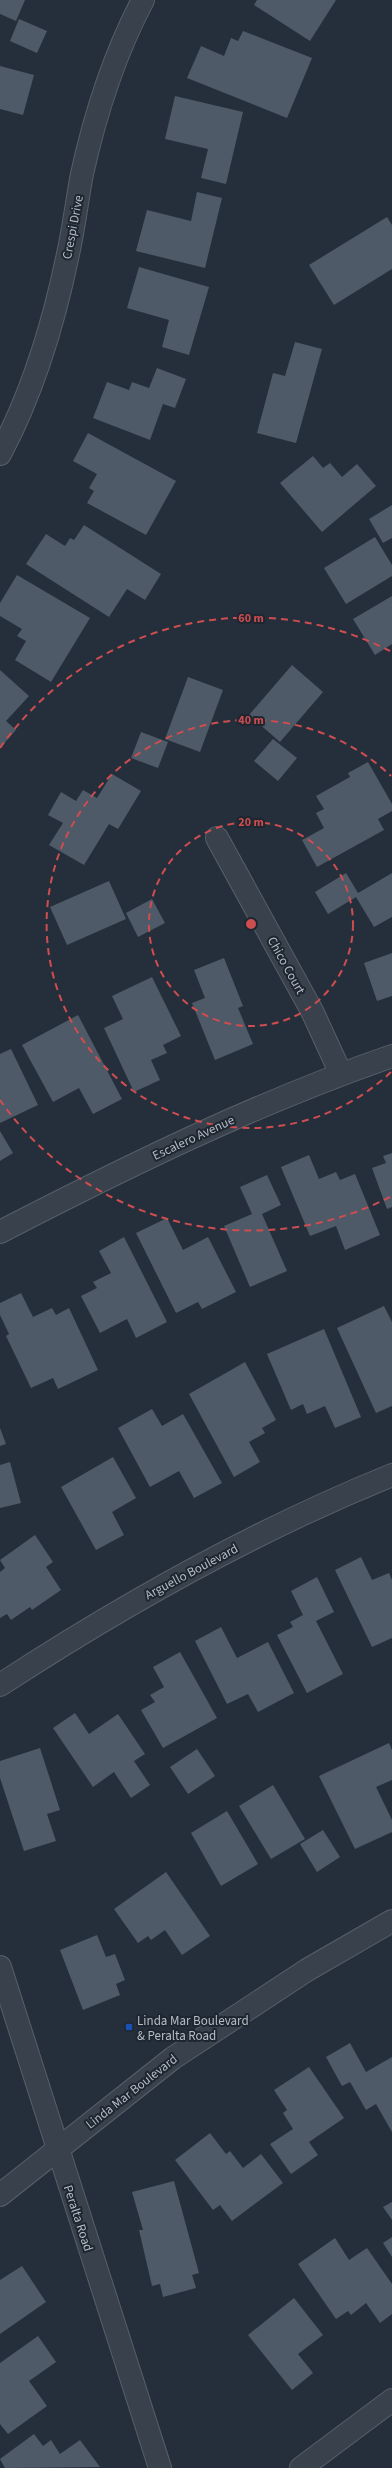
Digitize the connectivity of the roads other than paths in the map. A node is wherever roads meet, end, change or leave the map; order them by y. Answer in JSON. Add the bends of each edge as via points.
{"nodes":[{"id":1,"x":143,"y":0,"type":"edge"},
{"id":2,"x":0,"y":454,"type":"edge"},
{"id":3,"x":217,"y":838,"type":"dead end"},
{"id":4,"x":392,"y":1056,"type":"edge"},
{"id":5,"x":341,"y":1074,"type":"junction"},
{"id":6,"x":0,"y":1232,"type":"edge"},
{"id":7,"x":392,"y":1475,"type":"edge"},
{"id":8,"x":0,"y":1685,"type":"edge"},
{"id":9,"x":392,"y":1921,"type":"edge"},
{"id":10,"x":0,"y":1967,"type":"edge"},
{"id":11,"x":57,"y":2149,"type":"junction"},
{"id":12,"x":0,"y":2195,"type":"edge"},
{"id":13,"x":392,"y":2400,"type":"edge"},
{"id":14,"x":160,"y":2468,"type":"edge"},
{"id":15,"x":301,"y":2468,"type":"edge"}],
"edges":[{"from":1,"to":2,"type":"street","name":"Crespi Drive","via":[[105,90],[82,173],[68,254],[50,327],[29,390]]},
{"from":3,"to":5,"type":"street","name":"Chico Court","via":[[312,1011]]},
{"from":4,"to":5,"type":"street","name":"Escalero Avenue"},
{"from":5,"to":6,"type":"street","name":"Escalero Avenue","via":[[246,1112]]},
{"from":7,"to":8,"type":"street","name":"Arguello Boulevard","via":[[278,1526],[199,1566],[126,1606]]},
{"from":9,"to":11,"type":"street","name":"Linda Mar Boulevard","via":[[307,1970],[232,2018],[158,2069]]},
{"from":10,"to":11,"type":"street","name":"Peralta Road"},
{"from":11,"to":12,"type":"street","name":"Linda Mar Boulevard"},
{"from":11,"to":14,"type":"street","name":"Peralta Road"},
{"from":13,"to":15,"type":"street"}]}
